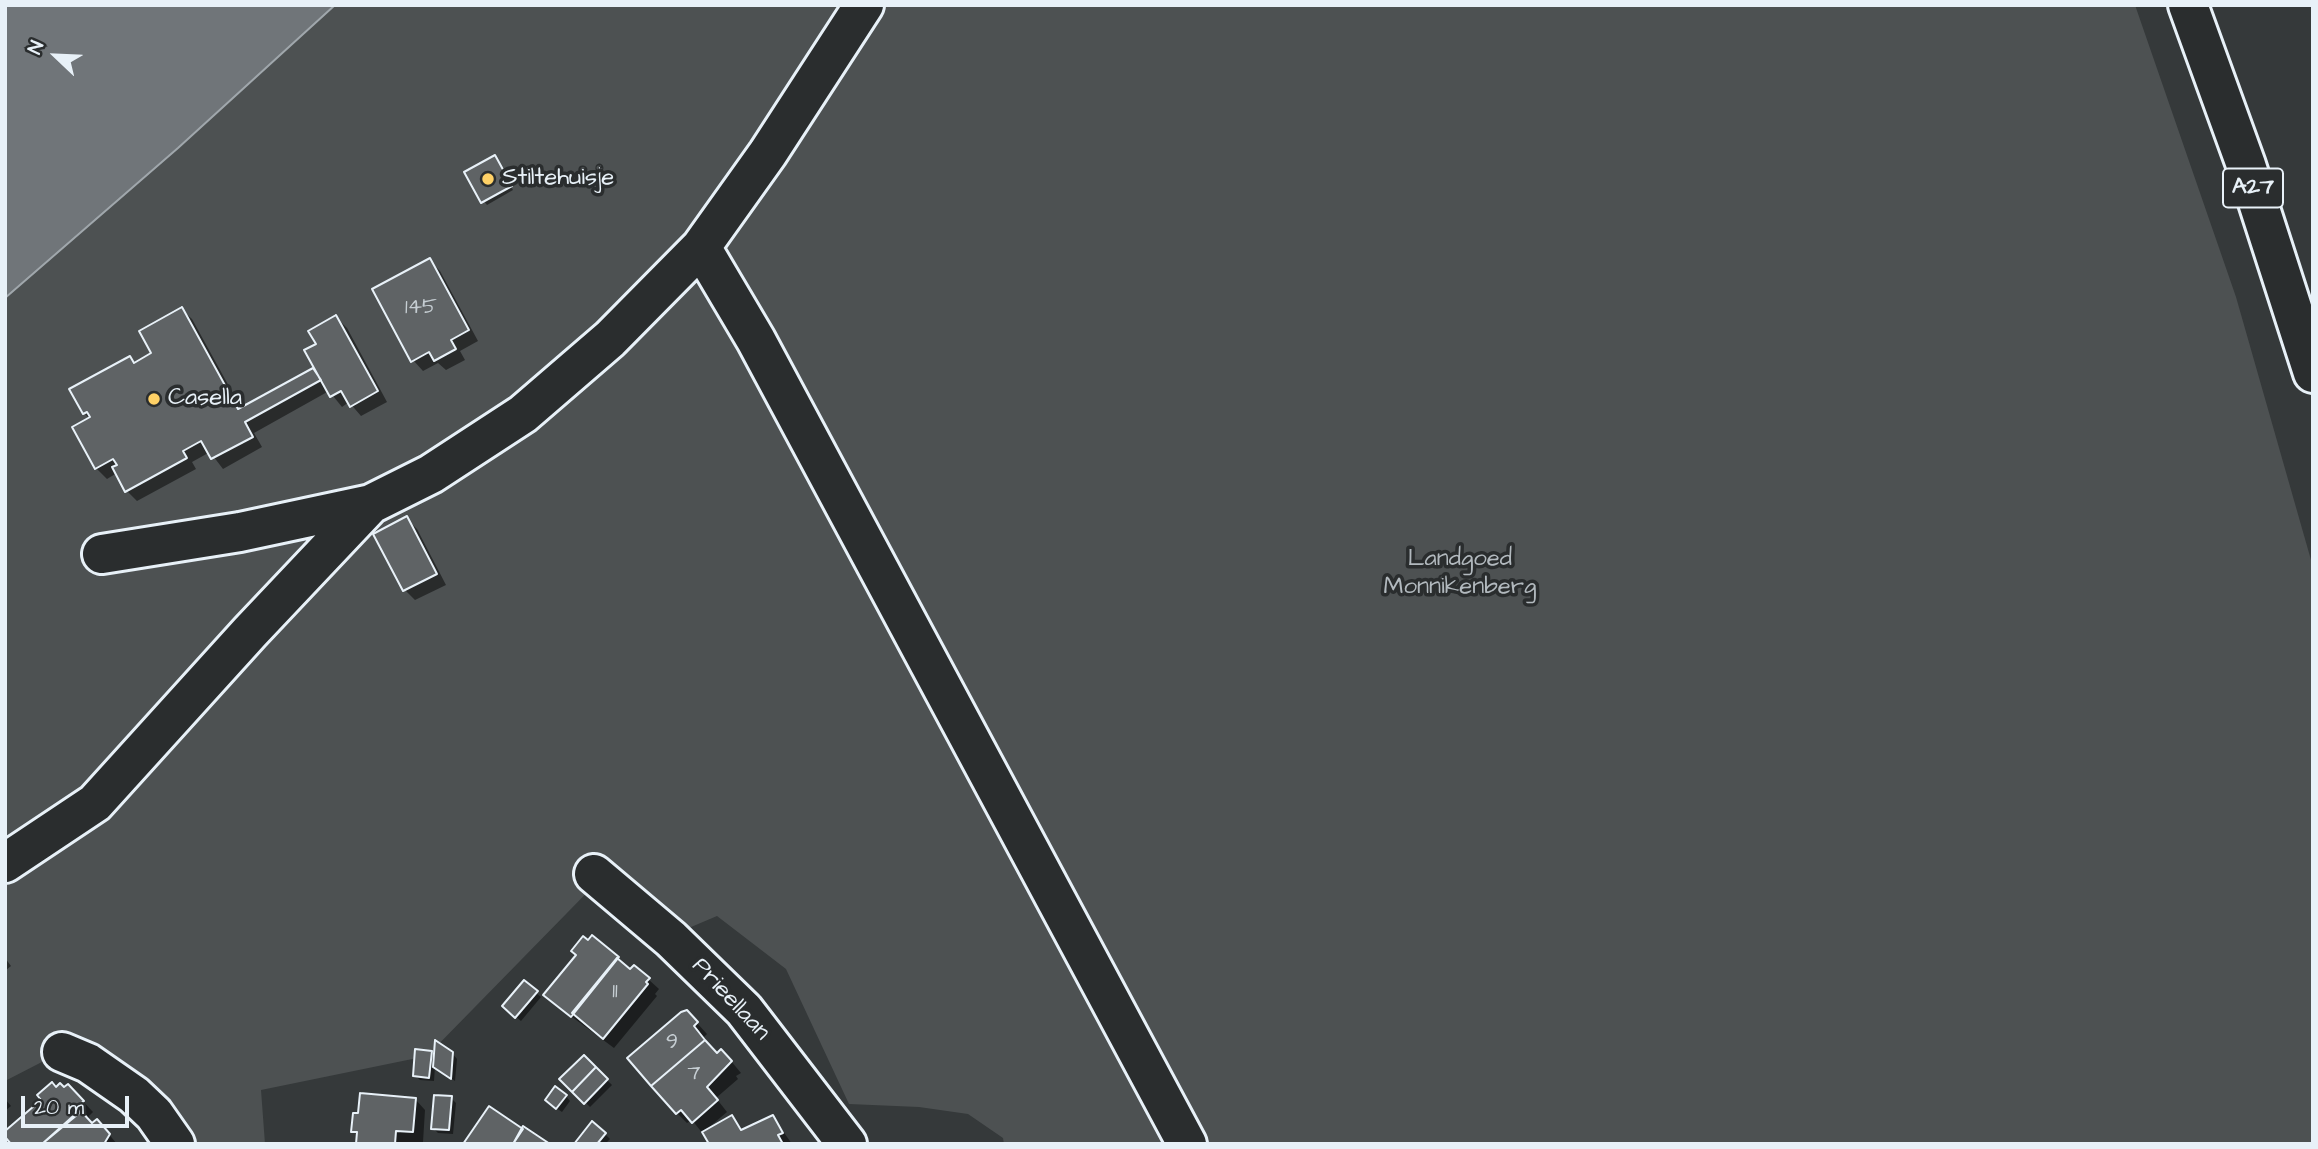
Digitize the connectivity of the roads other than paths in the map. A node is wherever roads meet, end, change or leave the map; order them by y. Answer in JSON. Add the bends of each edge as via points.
{"nodes":[{"id":1,"x":864,"y":5,"type":"edge"},
{"id":2,"x":2188,"y":5,"type":"edge"},
{"id":3,"x":701,"y":247,"type":"junction"},
{"id":4,"x":2313,"y":373,"type":"edge"},
{"id":5,"x":372,"y":504,"type":"junction"},
{"id":6,"x":102,"y":554,"type":"dead end"},
{"id":7,"x":5,"y":863,"type":"edge"},
{"id":8,"x":594,"y":874,"type":"dead end"},
{"id":9,"x":62,"y":1052,"type":"dead end"},
{"id":10,"x":175,"y":1144,"type":"edge"},
{"id":11,"x":847,"y":1144,"type":"edge"},
{"id":12,"x":1187,"y":1144,"type":"edge"}],
"edges":[{"from":1,"to":3,"type":"main road"},
{"from":2,"to":4,"type":"main road","number":"A27"},
{"from":3,"to":5,"type":"main road","via":[[610,339],[523,414],[430,474]]},
{"from":3,"to":12,"type":"main road","via":[[756,340]]},
{"from":5,"to":6,"type":"main road"},
{"from":5,"to":7,"type":"main road","via":[[95,803]]},
{"from":8,"to":11,"type":"main road","name":"Prieellaan","via":[[671,939],[744,1010]]},
{"from":9,"to":10,"type":"main road","via":[[88,1063],[134,1095]]}]}
